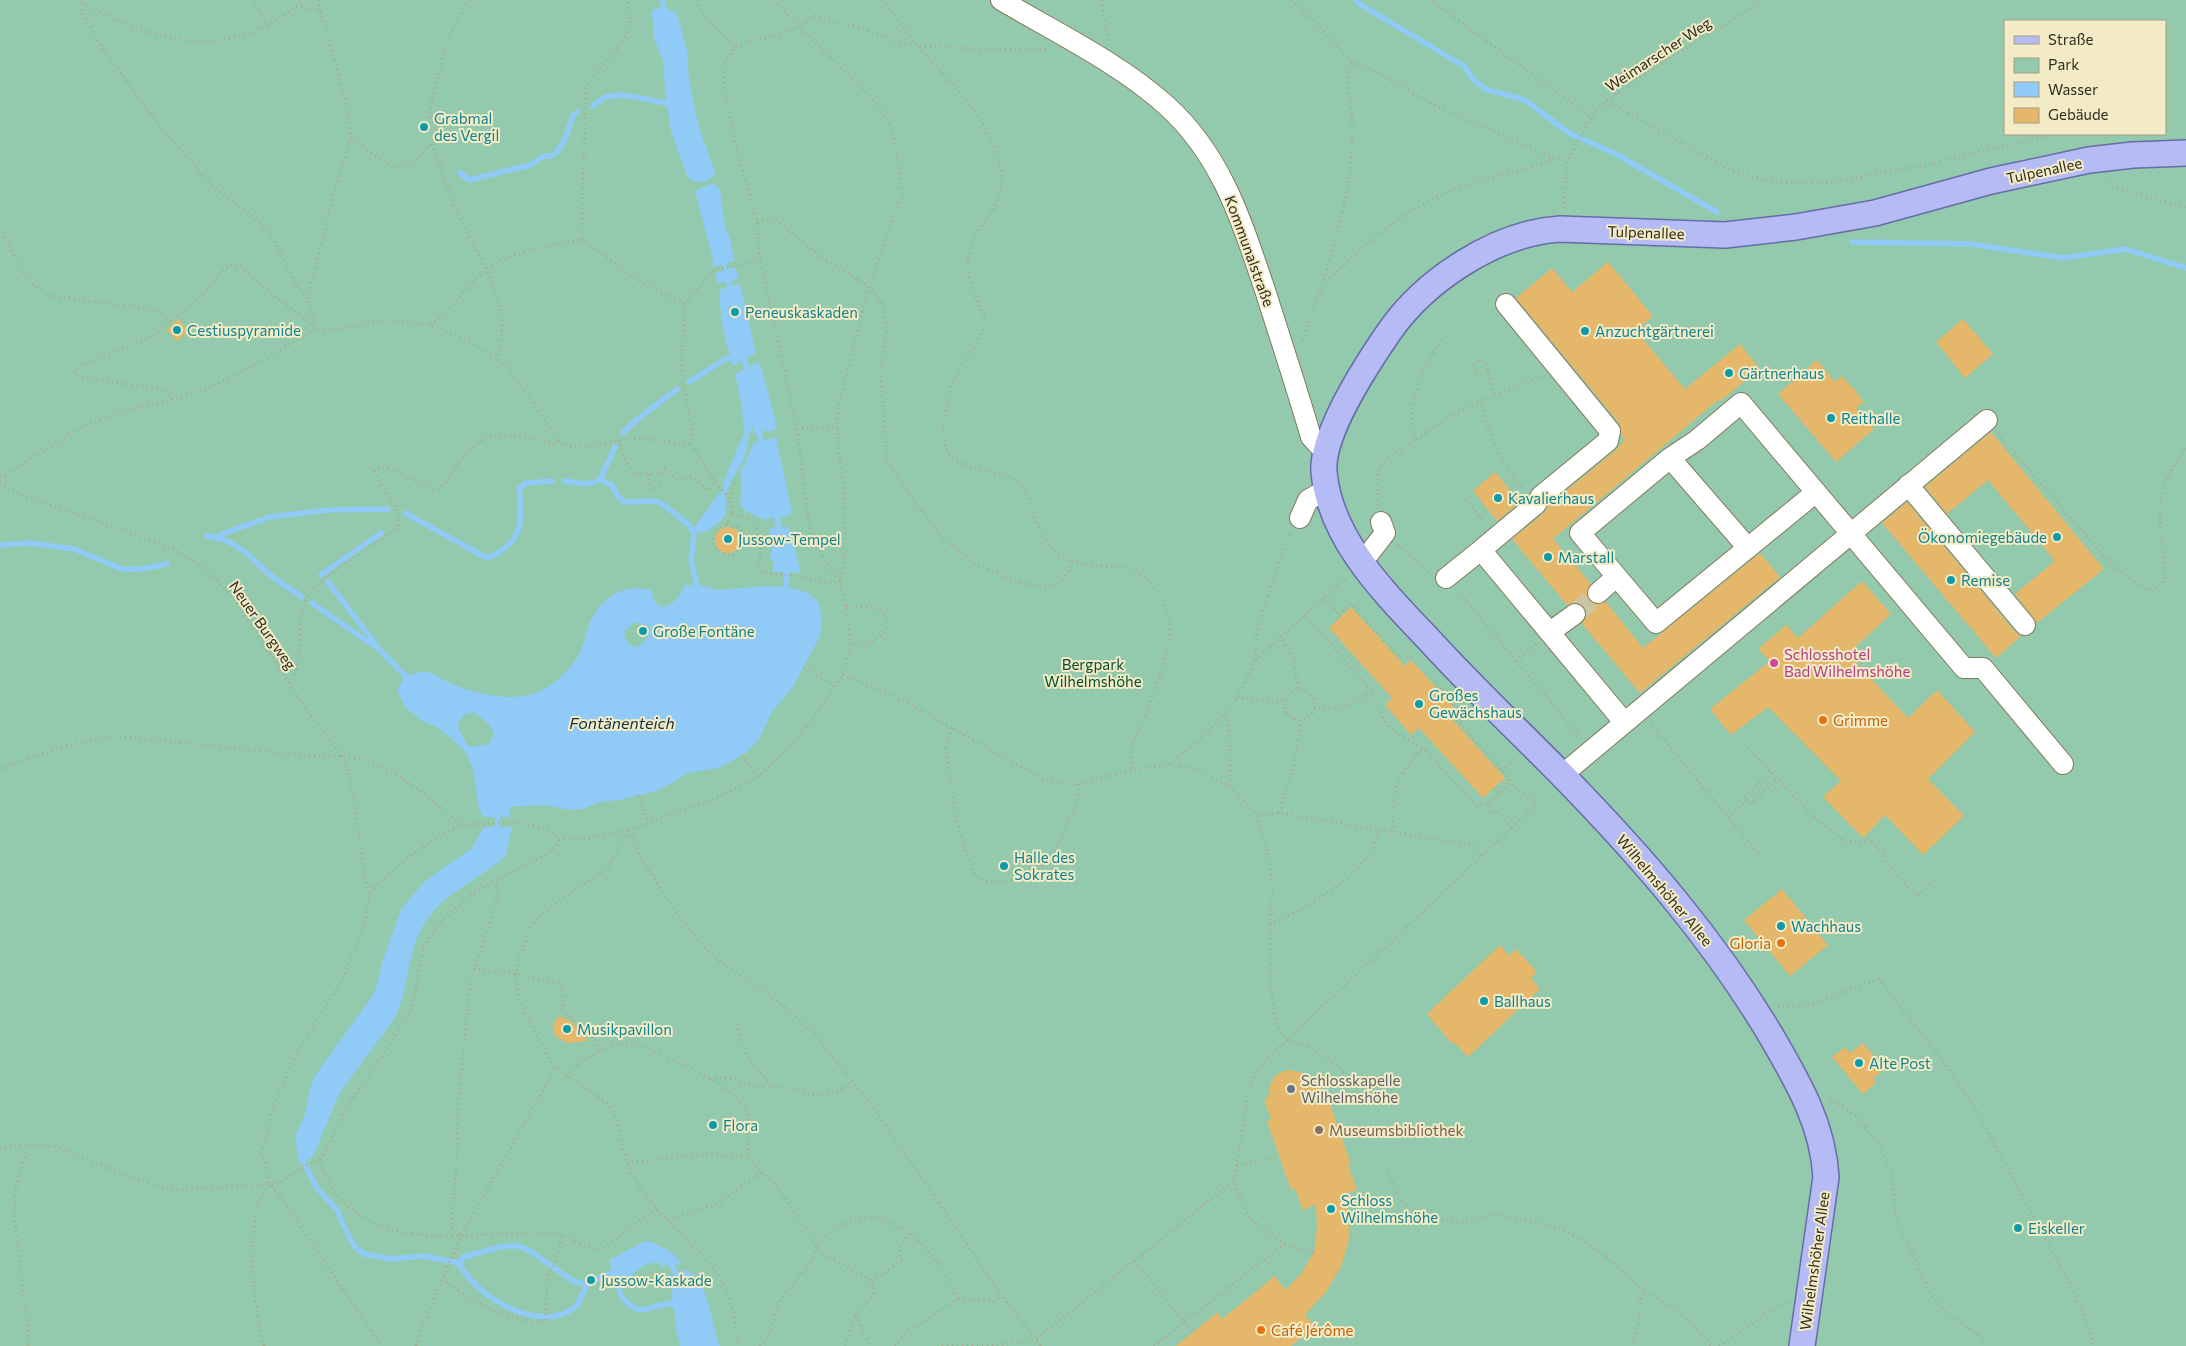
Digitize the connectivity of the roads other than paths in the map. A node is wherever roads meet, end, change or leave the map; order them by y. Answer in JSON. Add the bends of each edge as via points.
{"nodes":[{"id":1,"x":1001,"y":0,"type":"edge"},
{"id":2,"x":2186,"y":153,"type":"edge"},
{"id":3,"x":1506,"y":304,"type":"dead end"},
{"id":4,"x":1987,"y":420,"type":"road end"},
{"id":5,"x":1325,"y":452,"type":"junction"},
{"id":6,"x":1670,"y":458,"type":"junction"},
{"id":7,"x":1908,"y":485,"type":"junction"},
{"id":8,"x":1327,"y":489,"type":"junction"},
{"id":9,"x":1816,"y":492,"type":"junction"},
{"id":10,"x":1300,"y":518,"type":"road end"},
{"id":11,"x":1383,"y":528,"type":"road end"},
{"id":12,"x":1850,"y":534,"type":"junction"},
{"id":13,"x":1748,"y":548,"type":"junction"},
{"id":14,"x":1481,"y":550,"type":"junction"},
{"id":15,"x":1361,"y":564,"type":"junction"},
{"id":16,"x":1616,"y":577,"type":"junction"},
{"id":17,"x":1452,"y":584,"type":"road end"},
{"id":18,"x":1598,"y":593,"type":"tunnel mouth"},
{"id":19,"x":1574,"y":614,"type":"tunnel mouth"},
{"id":20,"x":2025,"y":625,"type":"dead end"},
{"id":21,"x":1550,"y":632,"type":"junction"},
{"id":22,"x":1632,"y":716,"type":"junction"},
{"id":23,"x":2063,"y":764,"type":"dead end"},
{"id":24,"x":1562,"y":774,"type":"junction"},
{"id":25,"x":1802,"y":1346,"type":"edge"}],
"edges":[{"from":1,"to":5,"type":"lane","name":"Kommunalstraße","via":[[1102,60],[1166,105],[1213,161],[1239,213],[1312,437]]},
{"from":2,"to":5,"type":"main road","name":"Tulpenallee","via":[[2089,160],[1991,181],[1875,213],[1796,227],[1725,234],[1560,229],[1520,235],[1463,263],[1420,297],[1396,322],[1369,361]]},
{"from":3,"to":14,"type":"lane","via":[[1610,431],[1608,441]]},
{"from":4,"to":7,"type":"lane"},
{"from":5,"to":8,"type":"main road","name":"Tulpenallee"},
{"from":6,"to":9,"type":"lane","via":[[1741,403]]},
{"from":6,"to":13,"type":"lane"},
{"from":6,"to":16,"type":"lane","via":[[1580,533]]},
{"from":7,"to":12,"type":"lane"},
{"from":7,"to":20,"type":"lane"},
{"from":8,"to":10,"type":"lane","via":[[1308,500]]},
{"from":8,"to":15,"type":"main road","name":"Tulpenallee","via":[[1345,538]]},
{"from":9,"to":12,"type":"lane"},
{"from":9,"to":13,"type":"lane"},
{"from":11,"to":15,"type":"lane"},
{"from":12,"to":22,"type":"lane"},
{"from":12,"to":23,"type":"lane","via":[[1964,668],[1983,668]]},
{"from":13,"to":16,"type":"lane","via":[[1656,624]]},
{"from":14,"to":17,"type":"lane"},
{"from":14,"to":21,"type":"lane"},
{"from":15,"to":24,"type":"main road","name":"Wilhelmshöher Allee","via":[[1456,669]]},
{"from":16,"to":18,"type":"lane"},
{"from":19,"to":21,"type":"lane"},
{"from":21,"to":22,"type":"lane"},
{"from":22,"to":24,"type":"lane"},
{"from":24,"to":25,"type":"main road","name":"Wilhelmshöher Allee","via":[[1692,919],[1761,1019],[1811,1108],[1825,1156],[1826,1177],[1795,1300]]}]}
